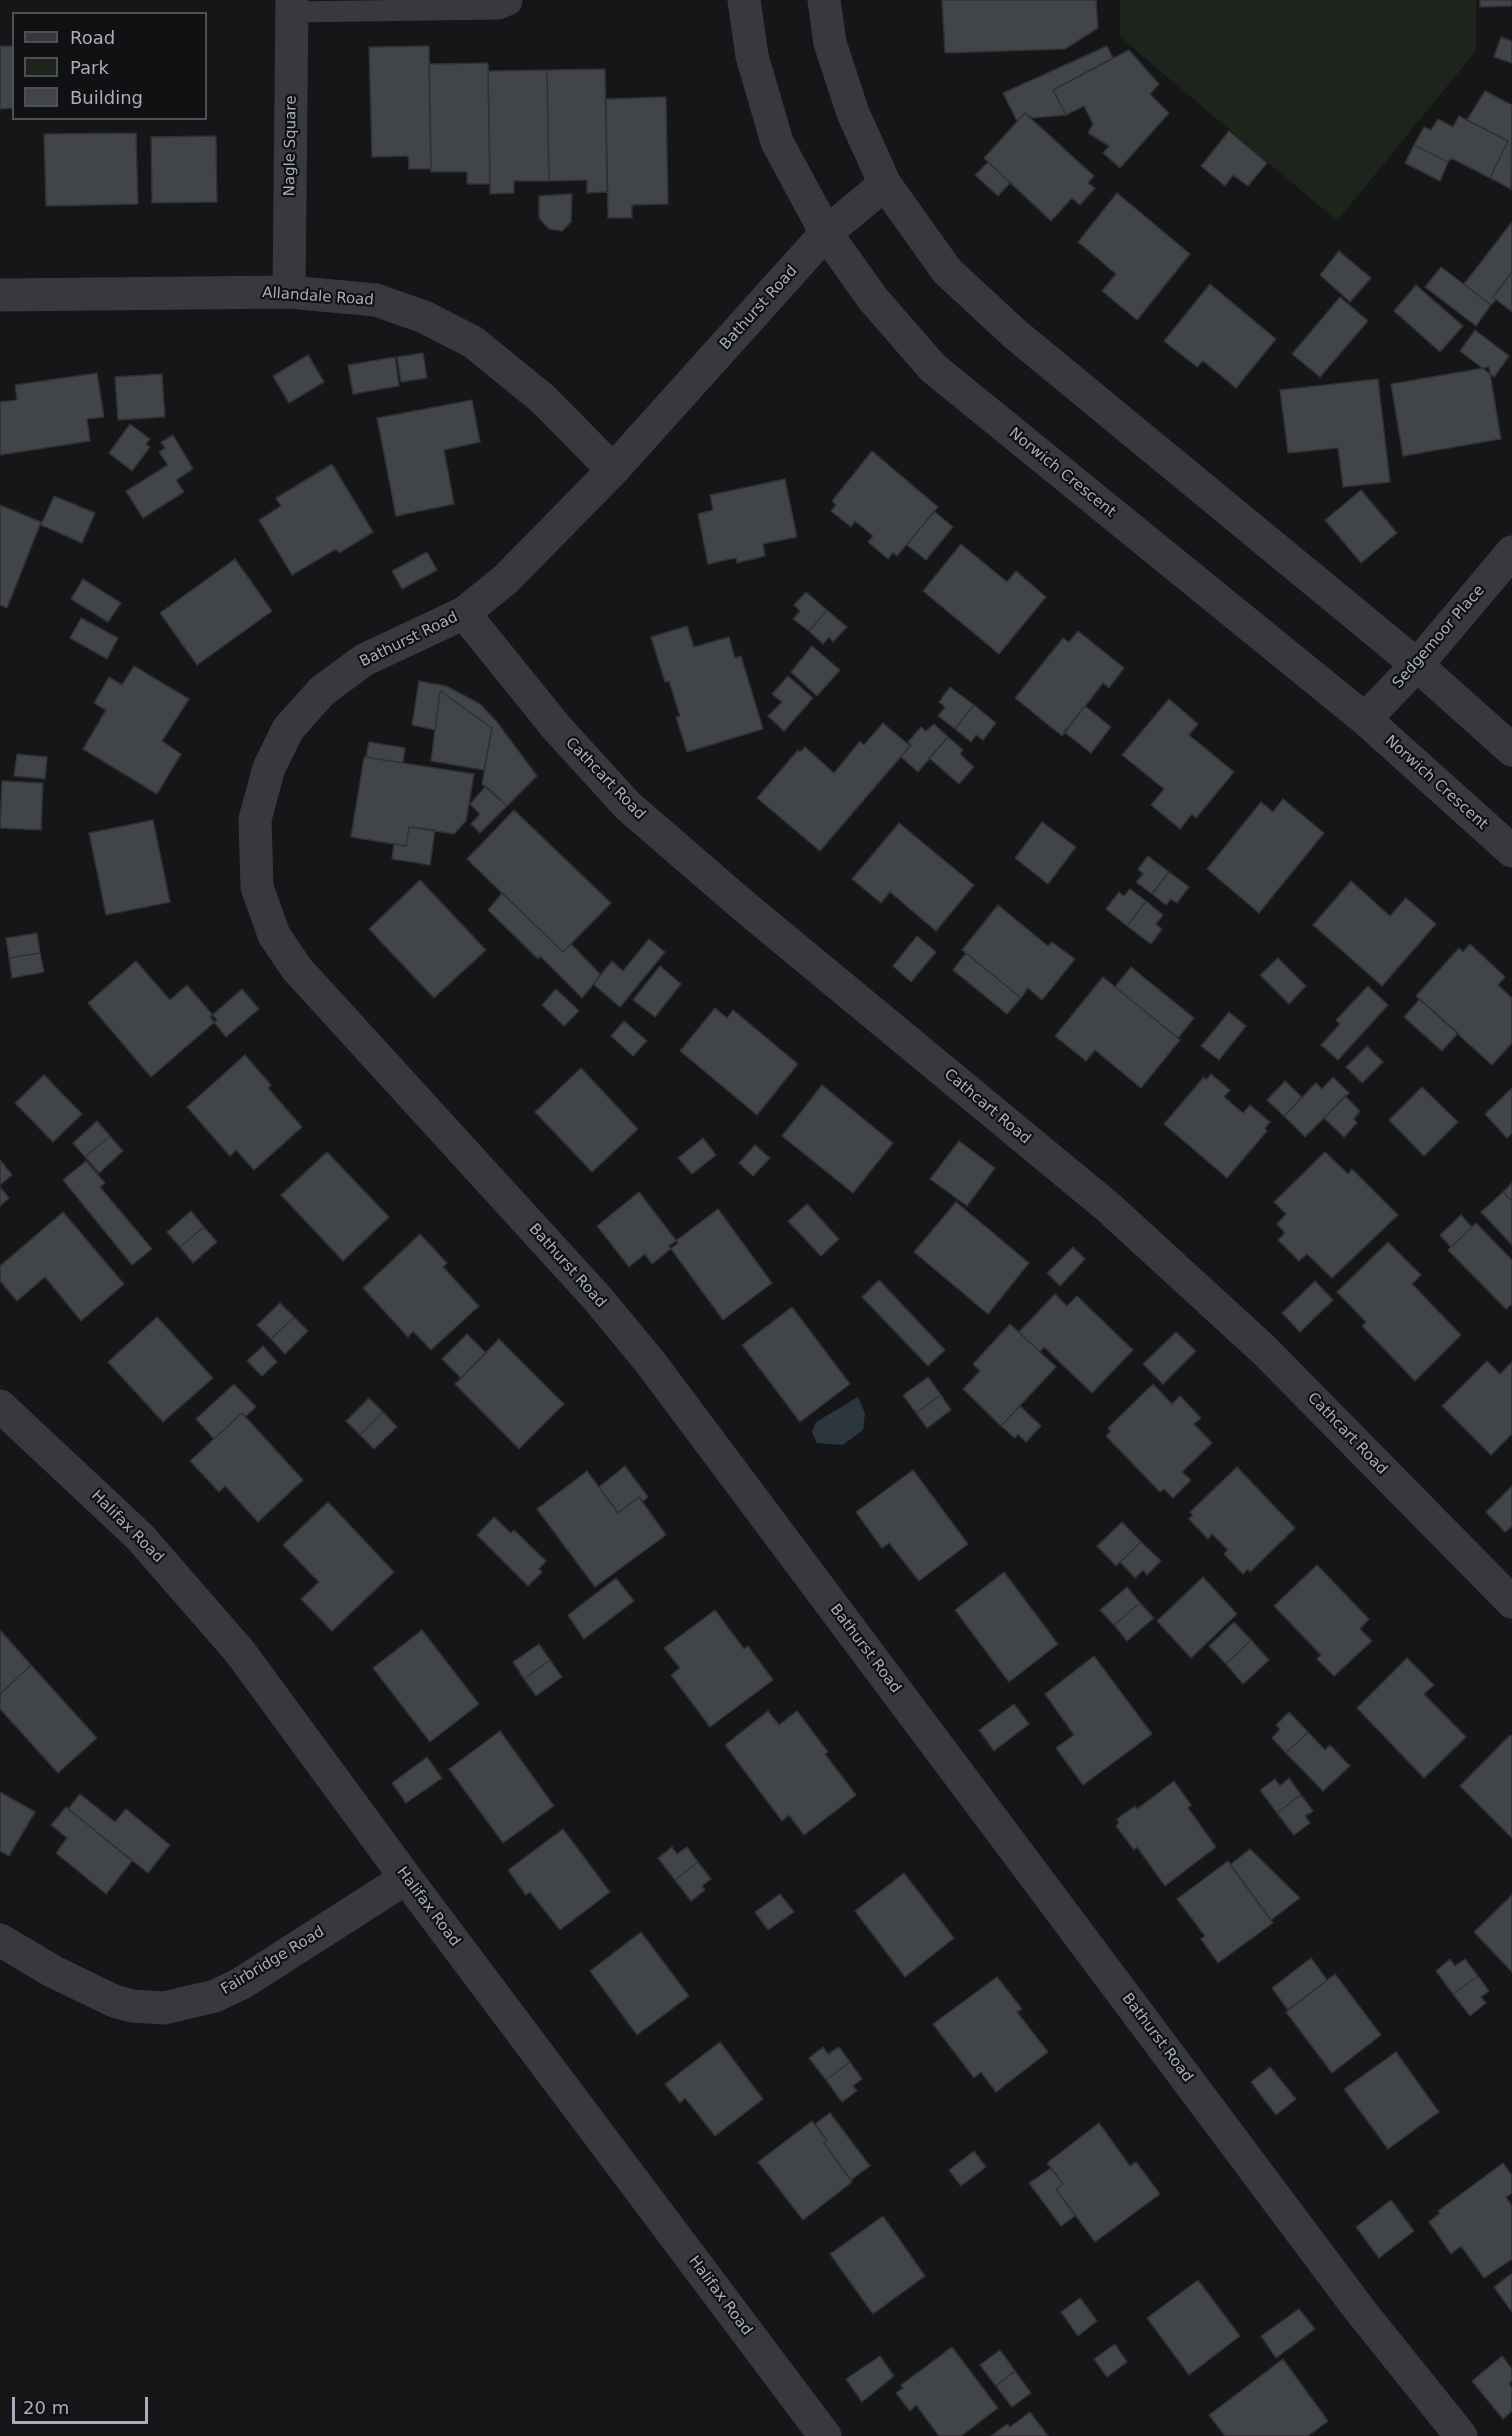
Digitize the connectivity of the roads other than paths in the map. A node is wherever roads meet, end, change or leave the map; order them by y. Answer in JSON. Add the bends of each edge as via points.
{"nodes":[{"id":1,"x":512,"y":0,"type":"edge"},
{"id":2,"x":744,"y":0,"type":"edge"},
{"id":3,"x":824,"y":0,"type":"edge"},
{"id":4,"x":292,"y":6,"type":"edge"},
{"id":5,"x":885,"y":184,"type":"junction"},
{"id":6,"x":826,"y":233,"type":"junction"},
{"id":7,"x":289,"y":292,"type":"junction"},
{"id":8,"x":0,"y":295,"type":"edge"},
{"id":9,"x":613,"y":470,"type":"junction"},
{"id":10,"x":1512,"y":552,"type":"edge"},
{"id":11,"x":464,"y":613,"type":"junction"},
{"id":12,"x":1417,"y":665,"type":"junction"},
{"id":13,"x":1365,"y":719,"type":"junction"},
{"id":14,"x":1512,"y":750,"type":"edge"},
{"id":15,"x":1512,"y":851,"type":"edge"},
{"id":16,"x":0,"y":1407,"type":"edge"},
{"id":17,"x":1512,"y":1602,"type":"edge"},
{"id":18,"x":406,"y":1878,"type":"junction"},
{"id":19,"x":0,"y":1940,"type":"edge"},
{"id":20,"x":825,"y":2436,"type":"edge"},
{"id":21,"x":1461,"y":2436,"type":"edge"}],
"edges":[{"from":1,"to":4,"type":"lane","via":[[499,9]]},
{"from":2,"to":6,"type":"street","name":"Norwich Crescent","via":[[752,56],[777,142]]},
{"from":3,"to":5,"type":"street","via":[[830,43],[853,113]]},
{"from":4,"to":7,"type":"street","name":"Nagle Square"},
{"from":5,"to":6,"type":"street","name":"Bathurst Road"},
{"from":5,"to":12,"type":"street","via":[[947,271],[1015,334]]},
{"from":6,"to":9,"type":"street","name":"Bathurst Road"},
{"from":6,"to":13,"type":"street","name":"Norwich Crescent","via":[[873,299],[933,369]]},
{"from":7,"to":8,"type":"street","name":"Allandale Road"},
{"from":7,"to":9,"type":"street","name":"Allandale Road","via":[[376,300],[424,317],[473,342],[543,399]]},
{"from":9,"to":11,"type":"street","name":"Bathurst Road","via":[[506,579]]},
{"from":10,"to":12,"type":"street","name":"Sedgemoor Place"},
{"from":11,"to":17,"type":"street","name":"Cathcart Road","via":[[556,727],[628,806],[1108,1207],[1264,1350]]},
{"from":11,"to":21,"type":"street","name":"Bathurst Road","via":[[364,660],[322,691],[288,729],[269,768],[255,819],[257,887],[273,935],[297,969],[590,1290],[650,1362],[1359,2308]]},
{"from":12,"to":13,"type":"street","name":"Sedgemoor Place"},
{"from":12,"to":14,"type":"street"},
{"from":13,"to":15,"type":"street","name":"Norwich Crescent"},
{"from":16,"to":18,"type":"street","name":"Halifax Road","via":[[140,1537],[180,1582],[240,1652]]},
{"from":18,"to":19,"type":"street","name":"Fairbridge Road","via":[[242,1983],[215,1996],[164,2008],[114,2001]]},
{"from":18,"to":20,"type":"street","name":"Halifax Road"}]}
